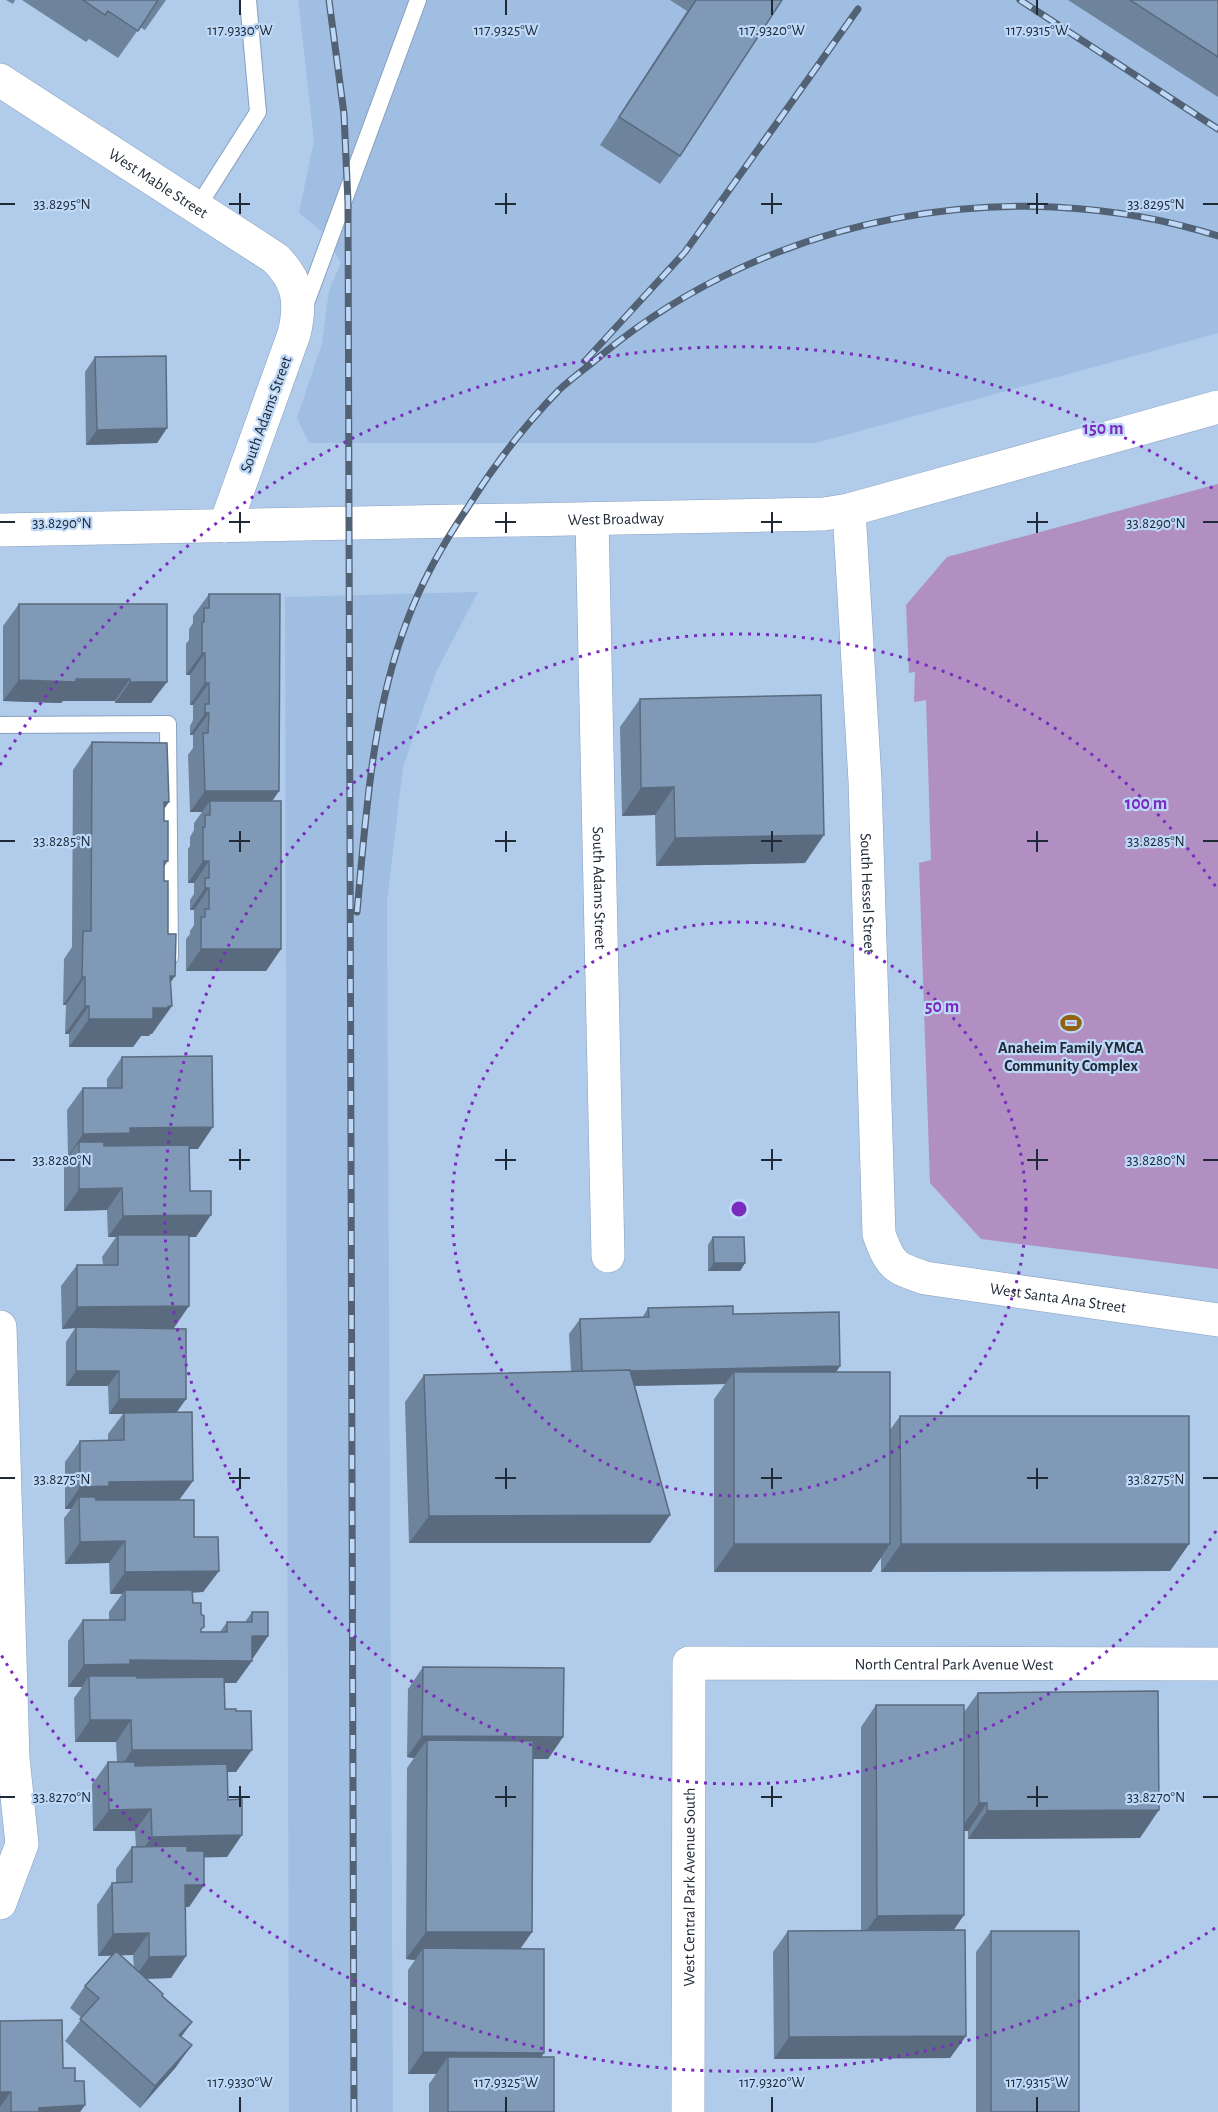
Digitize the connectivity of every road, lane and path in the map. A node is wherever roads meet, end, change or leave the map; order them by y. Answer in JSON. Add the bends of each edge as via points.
{"nodes":[{"id":1,"x":248,"y":0,"type":"edge"},
{"id":2,"x":418,"y":0,"type":"edge"},
{"id":3,"x":0,"y":80,"type":"edge"},
{"id":4,"x":196,"y":207,"type":"junction"},
{"id":5,"x":298,"y":301,"type":"joint"},
{"id":6,"x":294,"y":334,"type":"junction"},
{"id":7,"x":1218,"y":407,"type":"edge"},
{"id":8,"x":849,"y":510,"type":"junction"},
{"id":9,"x":592,"y":519,"type":"junction"},
{"id":10,"x":225,"y":526,"type":"junction"},
{"id":11,"x":0,"y":530,"type":"edge"},
{"id":12,"x":0,"y":725,"type":"edge"},
{"id":13,"x":170,"y":972,"type":"edge"},
{"id":14,"x":608,"y":1256,"type":"dead end"},
{"id":15,"x":900,"y":1270,"type":"joint"},
{"id":16,"x":1218,"y":1320,"type":"edge"},
{"id":17,"x":0,"y":1327,"type":"edge"},
{"id":18,"x":2,"y":1458,"type":"edge"},
{"id":19,"x":688,"y":1663,"type":"joint"},
{"id":20,"x":1218,"y":1664,"type":"edge"},
{"id":21,"x":0,"y":1903,"type":"edge"},
{"id":22,"x":688,"y":2112,"type":"edge"}],
"edges":[{"from":1,"to":4,"type":"lane","via":[[258,112]]},
{"from":2,"to":6,"type":"lane"},
{"from":3,"to":4,"type":"street","name":"West Mable Street"},
{"from":4,"to":5,"type":"street","name":"West Mable Street","via":[[275,258],[288,270]]},
{"from":5,"to":6,"type":"street","name":"South Adams Street"},
{"from":6,"to":10,"type":"street","name":"South Adams Street"},
{"from":7,"to":8,"type":"street","name":"West Broadway"},
{"from":8,"to":9,"type":"street","name":"West Broadway","via":[[824,514]]},
{"from":8,"to":15,"type":"street","name":"South Hessel Street","via":[[865,781],[879,1234],[886,1254]]},
{"from":9,"to":10,"type":"street","name":"West Broadway"},
{"from":9,"to":14,"type":"street","name":"South Adams Street"},
{"from":10,"to":11,"type":"street","name":"West Broadway"},
{"from":12,"to":13,"type":"lane","via":[[168,724]]},
{"from":15,"to":16,"type":"street","name":"West Santa Ana Street","via":[[925,1278]]},
{"from":17,"to":18,"type":"street"},
{"from":18,"to":21,"type":"street","via":[[12,1758],[22,1844]]},
{"from":19,"to":20,"type":"street","name":"North Central Park Avenue West"},
{"from":19,"to":22,"type":"street","name":"West Central Park Avenue South"}]}
